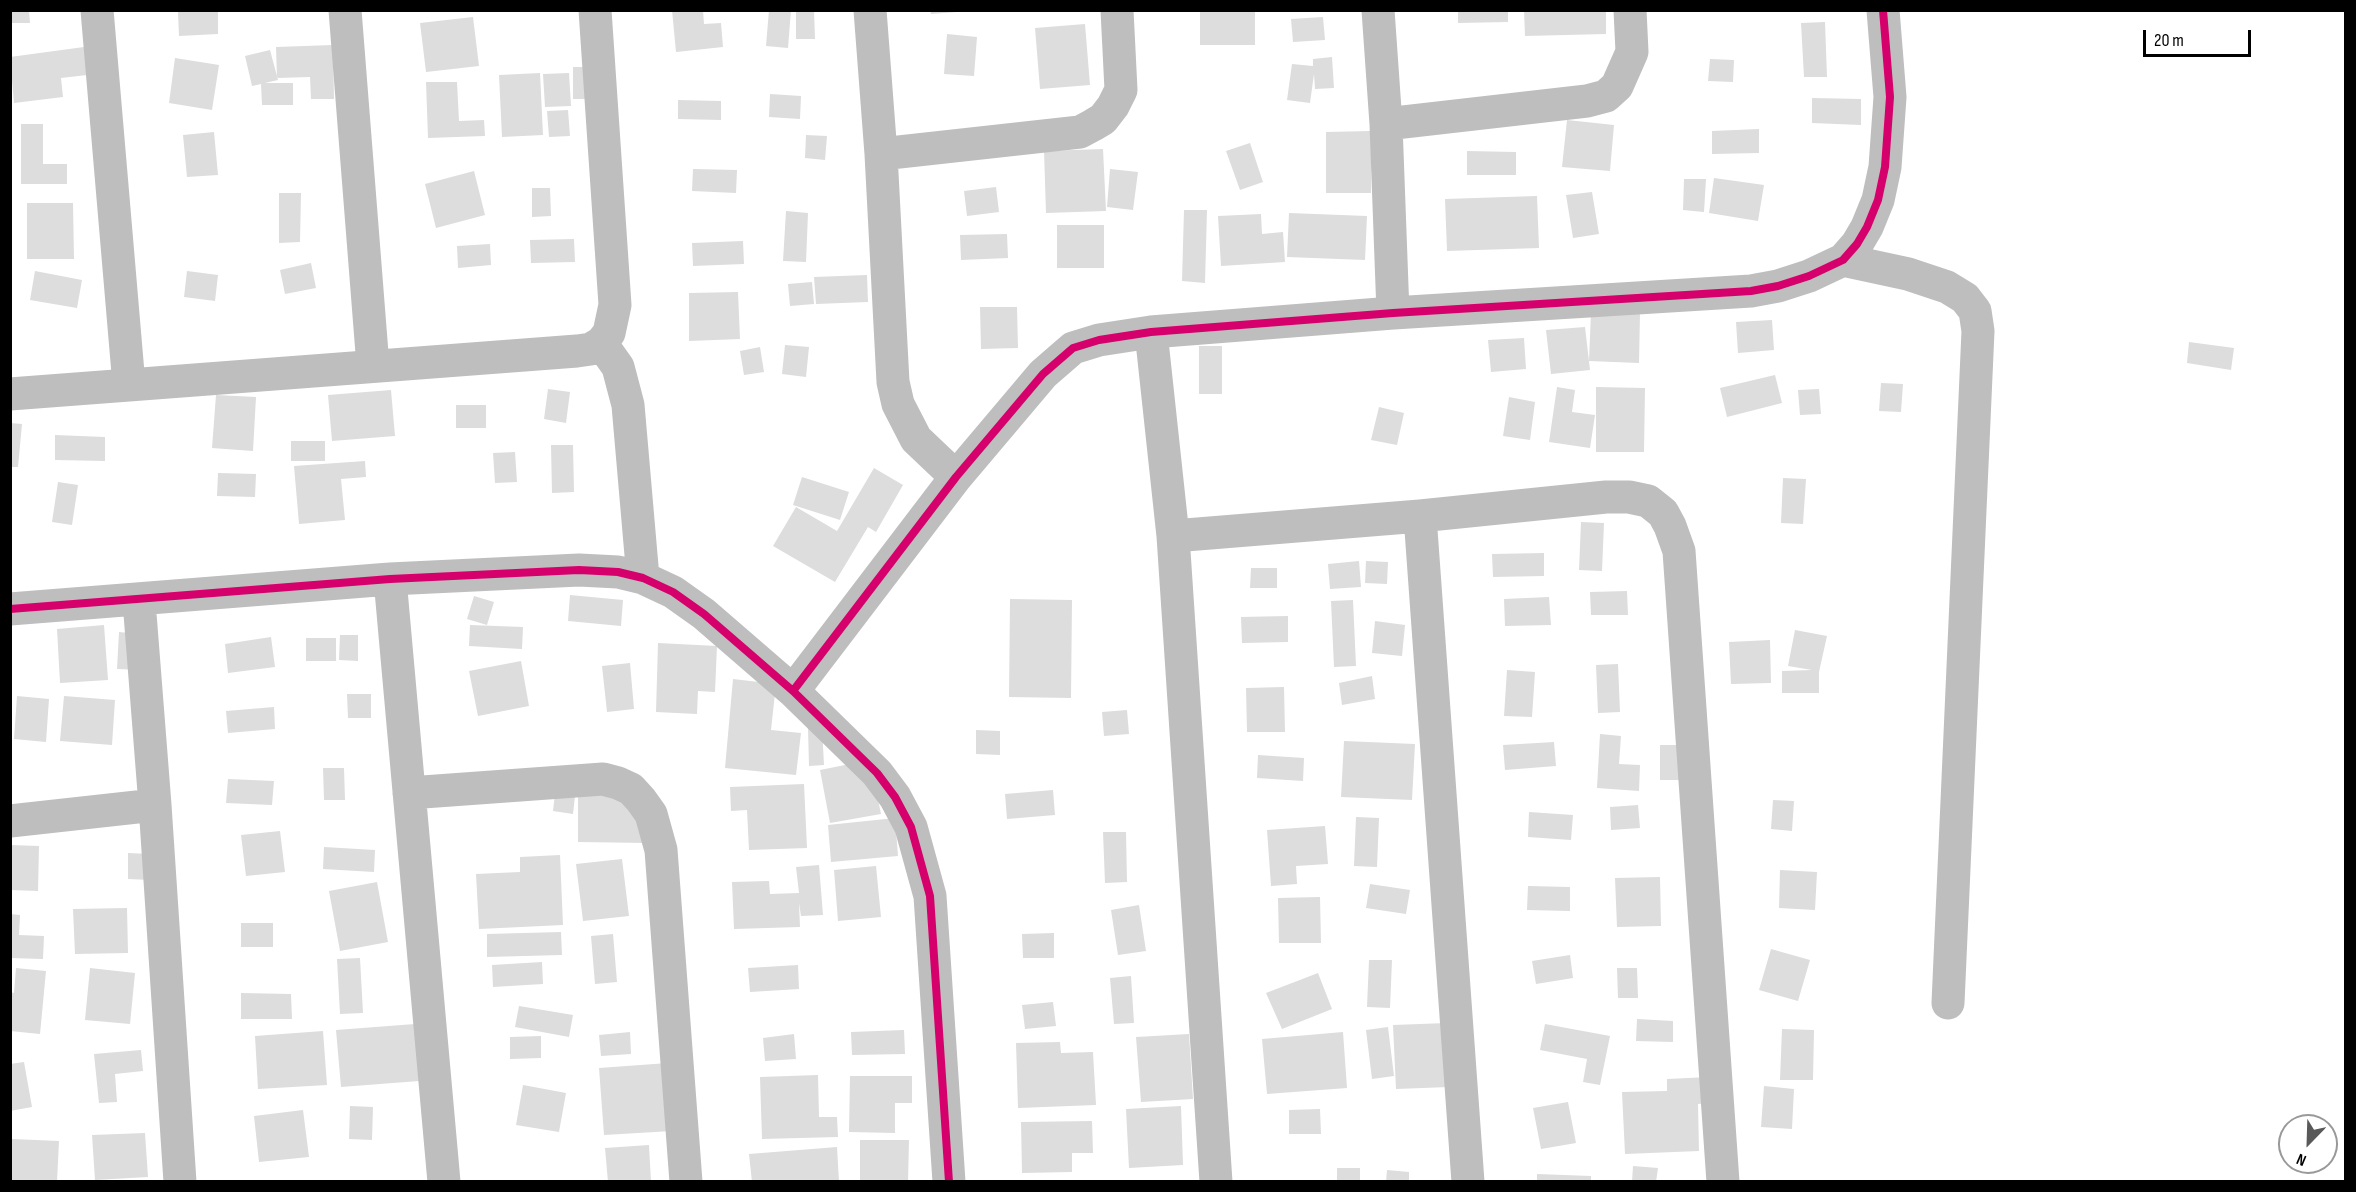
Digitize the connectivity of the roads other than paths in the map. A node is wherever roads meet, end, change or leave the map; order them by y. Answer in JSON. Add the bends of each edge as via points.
{"nodes":[{"id":1,"x":97,"y":10,"type":"edge"},
{"id":2,"x":345,"y":10,"type":"edge"},
{"id":3,"x":595,"y":10,"type":"edge"},
{"id":4,"x":870,"y":10,"type":"edge"},
{"id":5,"x":1117,"y":10,"type":"edge"},
{"id":6,"x":1378,"y":10,"type":"edge"},
{"id":7,"x":1630,"y":10,"type":"edge"},
{"id":8,"x":1883,"y":10,"type":"edge"},
{"id":9,"x":1386,"y":124,"type":"junction"},
{"id":10,"x":881,"y":154,"type":"junction"},
{"id":11,"x":1843,"y":260,"type":"junction"},
{"id":12,"x":1393,"y":313,"type":"junction"},
{"id":13,"x":1150,"y":332,"type":"junction"},
{"id":14,"x":602,"y":343,"type":"junction"},
{"id":15,"x":373,"y":366,"type":"junction"},
{"id":16,"x":129,"y":384,"type":"junction"},
{"id":17,"x":10,"y":394,"type":"edge"},
{"id":18,"x":956,"y":477,"type":"junction"},
{"id":19,"x":1420,"y":516,"type":"junction"},
{"id":20,"x":1173,"y":536,"type":"junction"},
{"id":21,"x":643,"y":578,"type":"junction"},
{"id":22,"x":390,"y":579,"type":"junction"},
{"id":23,"x":139,"y":601,"type":"junction"},
{"id":24,"x":10,"y":609,"type":"edge"},
{"id":25,"x":793,"y":691,"type":"junction"},
{"id":26,"x":409,"y":793,"type":"junction"},
{"id":27,"x":155,"y":805,"type":"junction"},
{"id":28,"x":10,"y":821,"type":"edge"},
{"id":29,"x":1948,"y":1003,"type":"dead end"},
{"id":30,"x":180,"y":1182,"type":"edge"},
{"id":31,"x":444,"y":1182,"type":"edge"},
{"id":32,"x":686,"y":1182,"type":"edge"},
{"id":33,"x":949,"y":1182,"type":"edge"},
{"id":34,"x":1216,"y":1182,"type":"edge"},
{"id":35,"x":1468,"y":1182,"type":"edge"},
{"id":36,"x":1723,"y":1182,"type":"edge"}],
"edges":[{"from":1,"to":16,"type":"street"},
{"from":2,"to":15,"type":"street"},
{"from":3,"to":14,"type":"street","via":[[615,305],[609,333]]},
{"from":4,"to":10,"type":"street"},
{"from":5,"to":10,"type":"street","via":[[1121,90],[1108,112],[1093,125],[1080,132]]},
{"from":6,"to":9,"type":"street"},
{"from":7,"to":9,"type":"street","via":[[1632,52],[1617,86],[1606,96]]},
{"from":8,"to":11,"type":"street","via":[[1890,97],[1885,167],[1867,227]]},
{"from":9,"to":12,"type":"street"},
{"from":10,"to":18,"type":"street","via":[[893,382],[898,404],[916,439]]},
{"from":11,"to":12,"type":"street","via":[[1809,276],[1751,291]]},
{"from":11,"to":29,"type":"street","via":[[1947,286],[1965,298],[1975,311],[1978,331]]},
{"from":12,"to":13,"type":"street"},
{"from":13,"to":18,"type":"street","via":[[1100,340],[1073,348],[1057,359]]},
{"from":13,"to":20,"type":"street"},
{"from":14,"to":15,"type":"street","via":[[577,351]]},
{"from":14,"to":21,"type":"street","via":[[618,367],[628,405]]},
{"from":15,"to":16,"type":"street"},
{"from":16,"to":17,"type":"street"},
{"from":18,"to":25,"type":"street"},
{"from":19,"to":20,"type":"street"},
{"from":19,"to":35,"type":"street"},
{"from":19,"to":36,"type":"street","via":[[1629,497],[1648,501],[1663,513],[1670,526],[1679,551]]},
{"from":20,"to":34,"type":"street"},
{"from":21,"to":22,"type":"street","via":[[579,570]]},
{"from":21,"to":25,"type":"street","via":[[673,592],[704,614]]},
{"from":22,"to":23,"type":"street"},
{"from":22,"to":26,"type":"street"},
{"from":23,"to":24,"type":"street"},
{"from":23,"to":27,"type":"street"},
{"from":25,"to":33,"type":"street","via":[[877,773],[911,827],[930,896]]},
{"from":26,"to":31,"type":"street"},
{"from":26,"to":32,"type":"street","via":[[603,779],[631,789],[651,814],[661,850]]},
{"from":27,"to":28,"type":"street"},
{"from":27,"to":30,"type":"street"}]}
